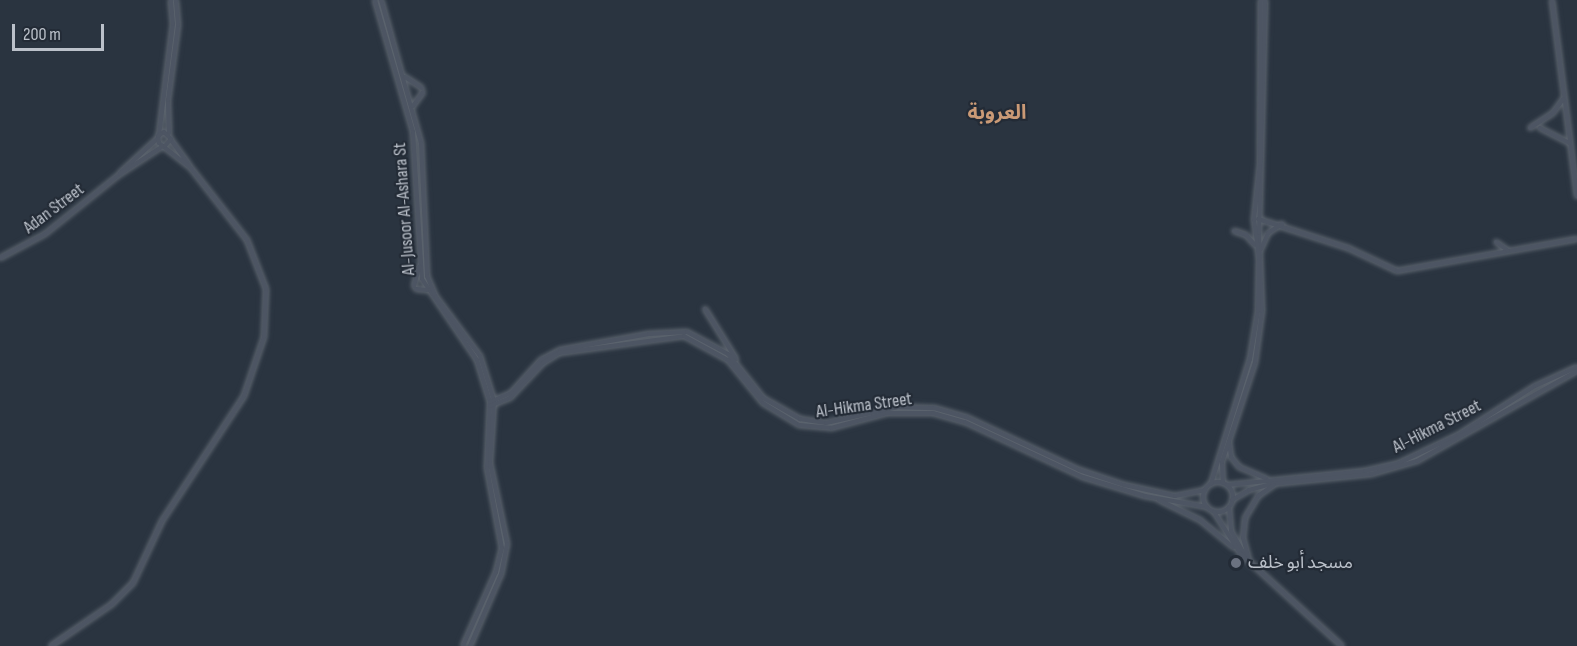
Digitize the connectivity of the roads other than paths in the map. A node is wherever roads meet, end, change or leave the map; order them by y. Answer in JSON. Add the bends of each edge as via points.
{"nodes":[{"id":1,"x":171,"y":0,"type":"edge"},
{"id":2,"x":176,"y":0,"type":"edge"},
{"id":3,"x":181,"y":0,"type":"edge"},
{"id":4,"x":375,"y":0,"type":"edge"},
{"id":5,"x":381,"y":0,"type":"edge"},
{"id":6,"x":1263,"y":0,"type":"edge"},
{"id":7,"x":1552,"y":0,"type":"edge"},
{"id":8,"x":178,"y":10,"type":"junction"},
{"id":9,"x":403,"y":76,"type":"junction"},
{"id":10,"x":400,"y":89,"type":"junction"},
{"id":11,"x":408,"y":91,"type":"junction"},
{"id":12,"x":402,"y":95,"type":"junction"},
{"id":13,"x":1563,"y":98,"type":"junction"},
{"id":14,"x":413,"y":107,"type":"junction"},
{"id":15,"x":1530,"y":128,"type":"dead end"},
{"id":16,"x":1539,"y":128,"type":"dead end"},
{"id":17,"x":169,"y":134,"type":"junction"},
{"id":18,"x":158,"y":137,"type":"junction"},
{"id":19,"x":171,"y":140,"type":"junction"},
{"id":20,"x":1569,"y":143,"type":"junction"},
{"id":21,"x":164,"y":146,"type":"junction"},
{"id":22,"x":191,"y":168,"type":"junction"},
{"id":23,"x":120,"y":174,"type":"junction"},
{"id":24,"x":1577,"y":196,"type":"edge"},
{"id":25,"x":1257,"y":221,"type":"junction"},
{"id":26,"x":1282,"y":224,"type":"junction"},
{"id":27,"x":1234,"y":231,"type":"dead end"},
{"id":28,"x":1577,"y":239,"type":"edge"},
{"id":29,"x":1496,"y":242,"type":"dead end"},
{"id":30,"x":1259,"y":249,"type":"junction"},
{"id":31,"x":1509,"y":250,"type":"junction"},
{"id":32,"x":0,"y":258,"type":"edge"},
{"id":33,"x":420,"y":266,"type":"junction"},
{"id":34,"x":427,"y":290,"type":"junction"},
{"id":35,"x":705,"y":309,"type":"dead end"},
{"id":36,"x":738,"y":363,"type":"junction"},
{"id":37,"x":1577,"y":369,"type":"edge"},
{"id":38,"x":493,"y":393,"type":"junction"},
{"id":39,"x":506,"y":399,"type":"junction"},
{"id":40,"x":492,"y":403,"type":"junction"},
{"id":41,"x":494,"y":418,"type":"junction"},
{"id":42,"x":1228,"y":438,"type":"junction"},
{"id":43,"x":1271,"y":480,"type":"junction"},
{"id":44,"x":1279,"y":483,"type":"junction"},
{"id":45,"x":1211,"y":484,"type":"junction"},
{"id":46,"x":1225,"y":484,"type":"junction"},
{"id":47,"x":1205,"y":490,"type":"junction"},
{"id":48,"x":1152,"y":498,"type":"junction"},
{"id":49,"x":1232,"y":500,"type":"junction"},
{"id":50,"x":1207,"y":507,"type":"junction"},
{"id":51,"x":1229,"y":507,"type":"junction"},
{"id":52,"x":1214,"y":512,"type":"junction"},
{"id":53,"x":1240,"y":553,"type":"junction"},
{"id":54,"x":1251,"y":563,"type":"junction"},
{"id":55,"x":51,"y":646,"type":"edge"},
{"id":56,"x":463,"y":646,"type":"edge"},
{"id":57,"x":470,"y":646,"type":"edge"},
{"id":58,"x":1342,"y":646,"type":"edge"}],
"edges":[{"from":1,"to":18,"type":"street","via":[[173,24]]},
{"from":2,"to":8,"type":"street"},
{"from":3,"to":8,"type":"street"},
{"from":4,"to":10,"type":"street","name":"Al-Jusoor Al-Ashara St"},
{"from":5,"to":9,"type":"street","name":"Al-Jusoor Al-Ashara St"},
{"from":6,"to":25,"type":"street"},
{"from":7,"to":13,"type":"street"},
{"from":8,"to":17,"type":"street","via":[[168,100]]},
{"from":9,"to":11,"type":"street","name":"Al-Jusoor Al-Ashara St"},
{"from":9,"to":14,"type":"street","via":[[423,90]]},
{"from":10,"to":11,"type":"street"},
{"from":10,"to":12,"type":"street","name":"Al-Jusoor Al-Ashara St"},
{"from":11,"to":12,"type":"street"},
{"from":11,"to":14,"type":"street","name":"Al-Jusoor Al-Ashara St"},
{"from":12,"to":33,"type":"street","name":"Al-Jusoor Al-Ashara St","via":[[415,142]]},
{"from":13,"to":15,"type":"street","via":[[1553,112]]},
{"from":13,"to":20,"type":"street"},
{"from":14,"to":38,"type":"street","name":"Al-Jusoor Al-Ashara St","via":[[422,151],[427,276],[436,297],[480,356]]},
{"from":16,"to":20,"type":"street"},
{"from":17,"to":18,"type":"street"},
{"from":17,"to":19,"type":"street"},
{"from":18,"to":21,"type":"street"},
{"from":18,"to":23,"type":"street","name":"Adan Street"},
{"from":19,"to":21,"type":"street","name":"Adan Street"},
{"from":19,"to":22,"type":"street"},
{"from":20,"to":24,"type":"street"},
{"from":21,"to":22,"type":"street"},
{"from":21,"to":23,"type":"street","name":"Adan Street"},
{"from":22,"to":55,"type":"street","via":[[240,228],[262,272],[268,299],[260,352],[244,396],[162,521],[134,583],[112,604]]},
{"from":23,"to":32,"type":"street","name":"Adan Street","via":[[45,234]]},
{"from":25,"to":26,"type":"street"},
{"from":25,"to":30,"type":"street"},
{"from":26,"to":30,"type":"street","via":[[1268,233]]},
{"from":26,"to":31,"type":"street","via":[[1396,271]]},
{"from":27,"to":30,"type":"street","via":[[1246,235]]},
{"from":28,"to":31,"type":"street"},
{"from":29,"to":31,"type":"street"},
{"from":30,"to":42,"type":"street","via":[[1262,311],[1255,362]]},
{"from":30,"to":45,"type":"street","via":[[1253,344]]},
{"from":33,"to":34,"type":"street","name":"Al-Jusoor Al-Ashara St"},
{"from":33,"to":34,"type":"street","via":[[415,288]]},
{"from":34,"to":40,"type":"street","name":"Al-Jusoor Al-Ashara St","via":[[477,360]]},
{"from":35,"to":36,"type":"street"},
{"from":36,"to":39,"type":"street","name":"Al-Hikma Street","via":[[695,335],[678,331],[649,334],[549,354]]},
{"from":36,"to":47,"type":"street","name":"Al-Hikma Street","via":[[763,398],[789,416],[809,422],[845,421],[898,407],[934,408],[966,417],[1079,470],[1124,485],[1175,496]]},
{"from":37,"to":43,"type":"street","name":"Al-Hikma Street","via":[[1535,386],[1476,425],[1407,460],[1365,471]]},
{"from":37,"to":44,"type":"street","name":"Al-Hikma Street","via":[[1417,461],[1371,474]]},
{"from":38,"to":39,"type":"street"},
{"from":38,"to":40,"type":"street","name":"Al-Jusoor Al-Ashara St"},
{"from":39,"to":40,"type":"street","name":"Al-Hikma Street"},
{"from":39,"to":41,"type":"street"},
{"from":39,"to":48,"type":"street","name":"Al-Hikma Street","via":[[559,353],[684,336],[728,360],[763,403],[799,425],[831,428],[898,412],[933,413],[965,422],[1083,477]]},
{"from":40,"to":41,"type":"street","name":"Al-Jusoor Al-Ashara St"},
{"from":40,"to":56,"type":"street","name":"Al-Jusoor Al-Ashara St","via":[[487,468],[502,548],[496,572]]},
{"from":41,"to":57,"type":"street","name":"Al-Jusoor Al-Ashara St","via":[[490,468],[506,550],[501,574]]},
{"from":42,"to":43,"type":"street","via":[[1231,457],[1239,468]]},
{"from":42,"to":46,"type":"street","via":[[1222,462]]},
{"from":43,"to":46,"type":"street","name":"Al-Hikma Street"},
{"from":44,"to":49,"type":"street","name":"Al-Hikma Street","via":[[1249,490]]},
{"from":44,"to":54,"type":"street","via":[[1258,496],[1247,511],[1243,532]]},
{"from":45,"to":46,"type":"street"},
{"from":45,"to":47,"type":"street"},
{"from":46,"to":49,"type":"street"},
{"from":47,"to":50,"type":"street"},
{"from":48,"to":50,"type":"street","name":"Al-Hikma Street"},
{"from":48,"to":53,"type":"street","via":[[1200,520]]},
{"from":49,"to":51,"type":"street"},
{"from":50,"to":52,"type":"street"},
{"from":51,"to":52,"type":"street"},
{"from":51,"to":54,"type":"street","via":[[1233,536]]},
{"from":52,"to":53,"type":"street"},
{"from":53,"to":54,"type":"street"},
{"from":54,"to":58,"type":"street"}]}
